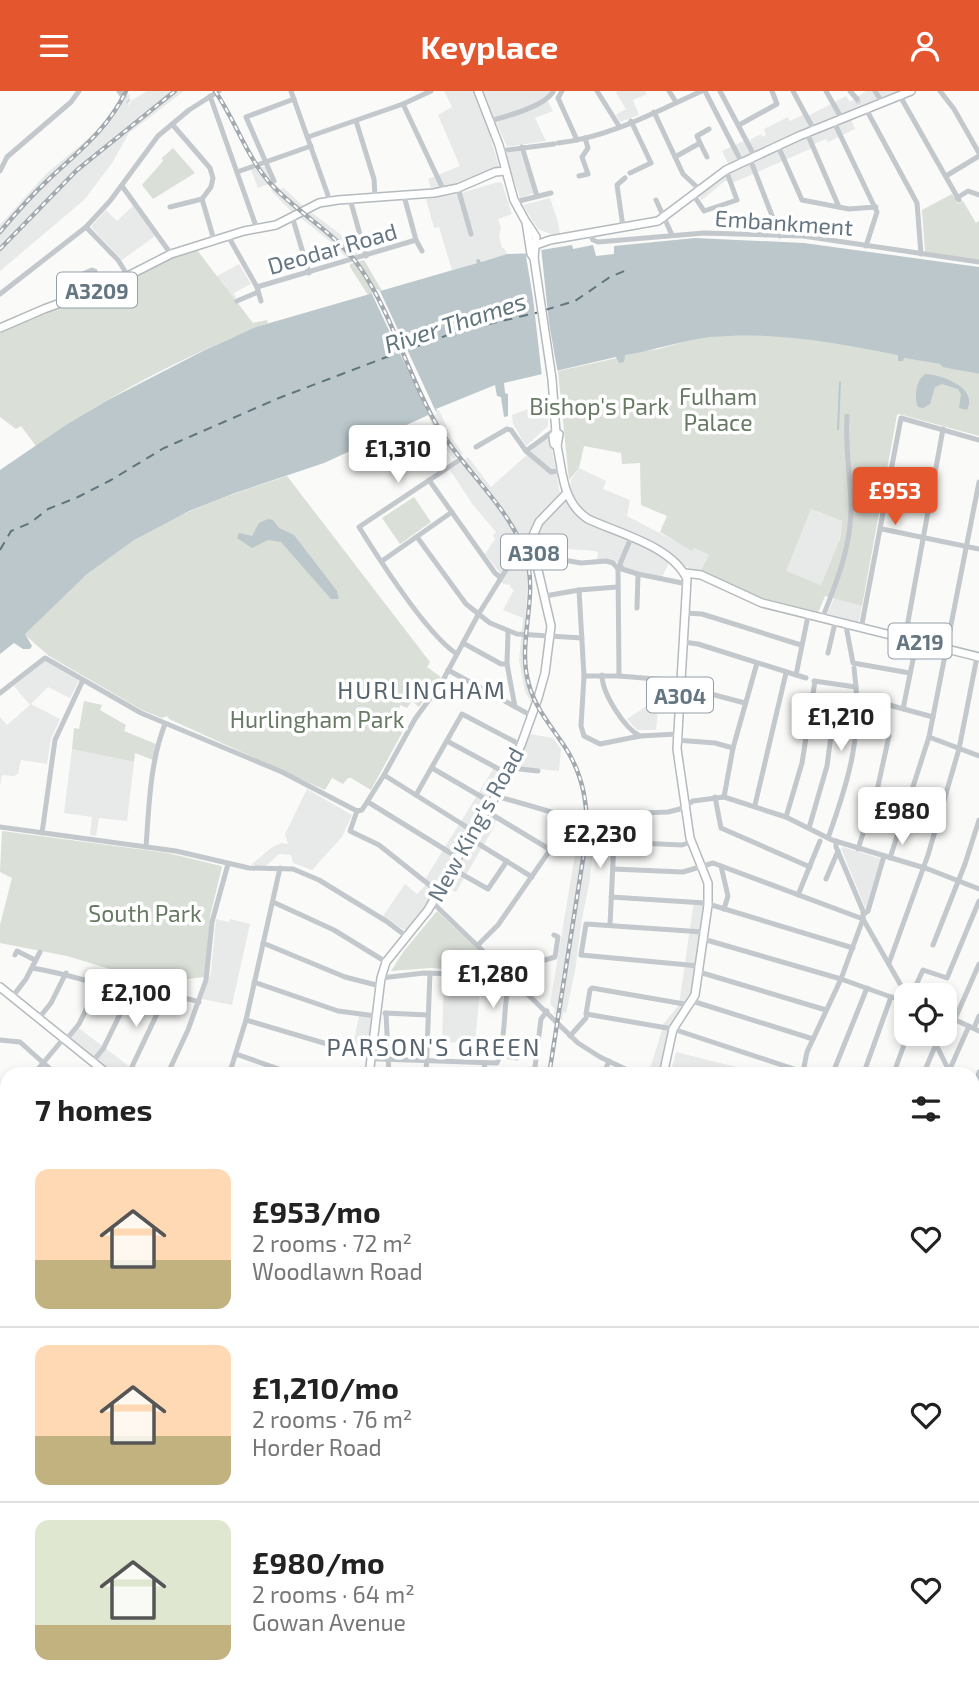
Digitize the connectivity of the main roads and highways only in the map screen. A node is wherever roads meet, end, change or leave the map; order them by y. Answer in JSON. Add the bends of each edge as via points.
{"nodes":[{"id":1,"x":478,"y":91,"type":"edge"},
{"id":2,"x":910,"y":91,"type":"edge"},
{"id":3,"x":505,"y":171,"type":"junction"},
{"id":4,"x":489,"y":176,"type":"junction"},
{"id":5,"x":509,"y":185,"type":"junction"},
{"id":6,"x":534,"y":244,"type":"junction"},
{"id":7,"x":0,"y":328,"type":"edge"},
{"id":8,"x":566,"y":494,"type":"junction"},
{"id":9,"x":688,"y":578,"type":"junction"},
{"id":10,"x":978,"y":657,"type":"edge"},
{"id":11,"x":0,"y":988,"type":"edge"},
{"id":12,"x":100,"y":1067,"type":"edge"},
{"id":13,"x":370,"y":1067,"type":"edge"},
{"id":14,"x":665,"y":1067,"type":"edge"}],
"edges":[{"from":1,"to":3,"type":"main road"},
{"from":2,"to":6,"type":"main road","via":[[726,170],[653,223]]},
{"from":3,"to":4,"type":"main road","number":"A3209"},
{"from":3,"to":5,"type":"main road"},
{"from":4,"to":5,"type":"main road","via":[[500,177]]},
{"from":4,"to":7,"type":"main road","number":"A3209","via":[[444,191],[315,205],[276,225],[171,254]]},
{"from":5,"to":6,"type":"main road"},
{"from":6,"to":8,"type":"main road","via":[[532,273],[537,278],[551,375],[554,444]]},
{"from":8,"to":9,"type":"main road","number":"A219","via":[[585,517],[668,557]]},
{"from":8,"to":13,"type":"main road","name":"New King's Road","number":"A308","via":[[531,537],[539,555],[551,637],[532,716],[494,799],[432,902],[386,962]]},
{"from":9,"to":10,"type":"main road","number":"A219","via":[[701,575],[762,603]]},
{"from":9,"to":14,"type":"main road","number":"A304","via":[[677,737],[679,773],[691,842],[708,883],[708,905],[691,1003],[673,1029]]},
{"from":11,"to":12,"type":"main road"}]}
